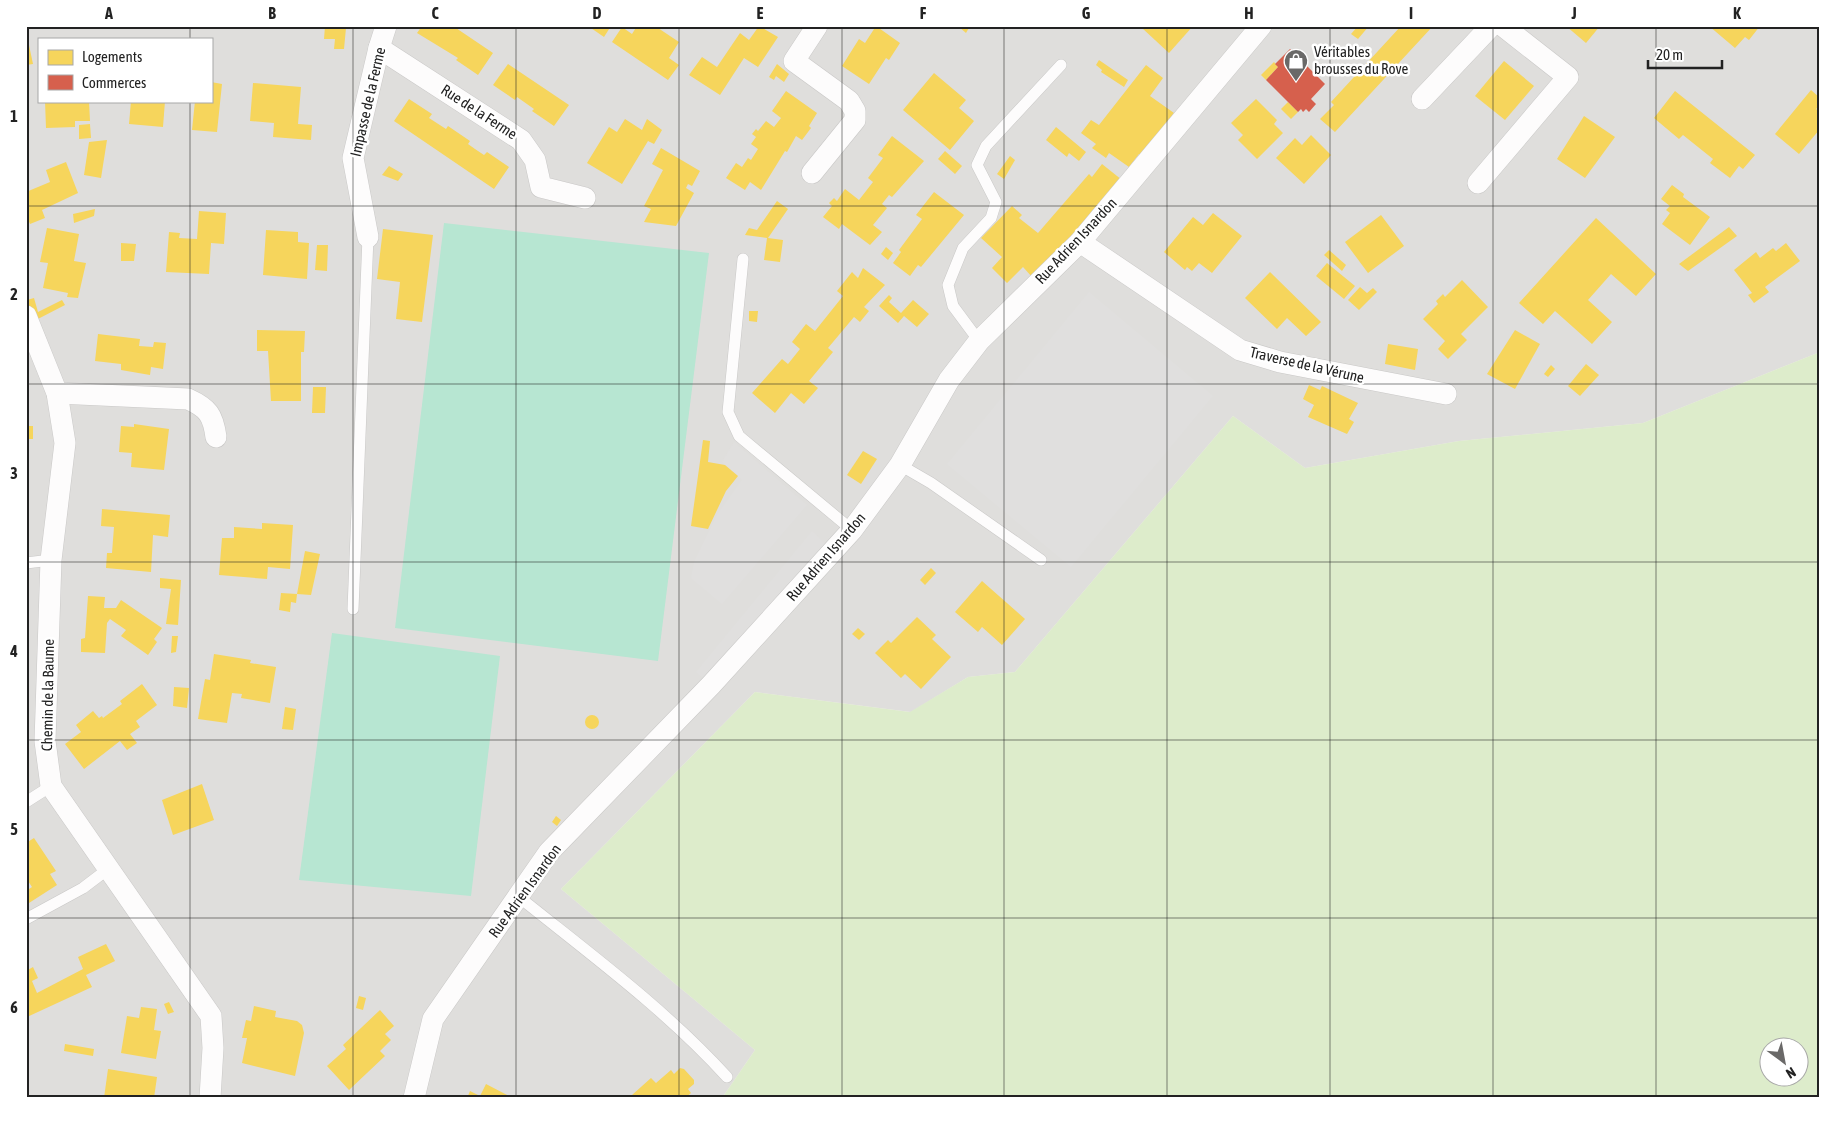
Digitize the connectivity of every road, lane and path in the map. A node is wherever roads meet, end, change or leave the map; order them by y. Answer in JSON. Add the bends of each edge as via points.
{"nodes":[{"id":1,"x":386,"y":26,"type":"edge"},
{"id":2,"x":1262,"y":26,"type":"edge"},
{"id":3,"x":1490,"y":26,"type":"edge"},
{"id":4,"x":1503,"y":26,"type":"edge"},
{"id":5,"x":811,"y":28,"type":"edge"},
{"id":6,"x":379,"y":48,"type":"junction"},
{"id":7,"x":1061,"y":65,"type":"dead end"},
{"id":8,"x":1422,"y":99,"type":"dead end"},
{"id":9,"x":812,"y":173,"type":"dead end"},
{"id":10,"x":1478,"y":183,"type":"dead end"},
{"id":11,"x":585,"y":198,"type":"dead end"},
{"id":12,"x":368,"y":237,"type":"joint"},
{"id":13,"x":1080,"y":242,"type":"junction"},
{"id":14,"x":743,"y":259,"type":"dead end"},
{"id":15,"x":26,"y":316,"type":"edge"},
{"id":16,"x":979,"y":341,"type":"junction"},
{"id":17,"x":57,"y":393,"type":"junction"},
{"id":18,"x":1446,"y":394,"type":"dead end"},
{"id":19,"x":216,"y":437,"type":"dead end"},
{"id":20,"x":900,"y":465,"type":"junction"},
{"id":21,"x":852,"y":530,"type":"junction"},
{"id":22,"x":51,"y":560,"type":"junction"},
{"id":23,"x":1041,"y":560,"type":"dead end"},
{"id":24,"x":26,"y":563,"type":"edge"},
{"id":25,"x":353,"y":609,"type":"dead end"},
{"id":26,"x":51,"y":786,"type":"junction"},
{"id":27,"x":26,"y":802,"type":"edge"},
{"id":28,"x":108,"y":869,"type":"junction"},
{"id":29,"x":519,"y":897,"type":"junction"},
{"id":30,"x":26,"y":919,"type":"edge"},
{"id":31,"x":727,"y":1077,"type":"dead end"},
{"id":32,"x":210,"y":1098,"type":"edge"},
{"id":33,"x":414,"y":1098,"type":"edge"}],
"edges":[{"from":1,"to":6,"type":"street","name":"Impasse de la Ferme"},
{"from":2,"to":13,"type":"street","name":"Rue Adrien Isnardon"},
{"from":3,"to":8,"type":"street"},
{"from":4,"to":10,"type":"street","via":[[1568,77]]},
{"from":5,"to":9,"type":"street","via":[[794,61],[849,101],[855,112],[855,120]]},
{"from":6,"to":11,"type":"street","name":"Rue de la Ferme","via":[[522,140],[535,160],[541,187]]},
{"from":6,"to":12,"type":"street","name":"Impasse de la Ferme","via":[[353,158]]},
{"from":7,"to":16,"type":"lane","via":[[986,146],[977,165],[996,202],[991,218],[963,248],[948,285],[954,306]]},
{"from":12,"to":25,"type":"lane"},
{"from":13,"to":16,"type":"street","name":"Rue Adrien Isnardon"},
{"from":13,"to":18,"type":"street","name":"Traverse de la Vérune","via":[[1240,350],[1280,362]]},
{"from":14,"to":21,"type":"lane","via":[[728,412],[739,436]]},
{"from":15,"to":17,"type":"street","name":"Chemin de la Baume"},
{"from":16,"to":20,"type":"street","name":"Rue Adrien Isnardon","via":[[949,380]]},
{"from":17,"to":19,"type":"street","via":[[188,399],[202,405],[214,420]]},
{"from":17,"to":22,"type":"street","name":"Chemin de la Baume","via":[[65,443]]},
{"from":20,"to":21,"type":"street","name":"Rue Adrien Isnardon"},
{"from":20,"to":23,"type":"lane"},
{"from":21,"to":29,"type":"street","name":"Rue Adrien Isnardon","via":[[710,685],[549,852]]},
{"from":22,"to":24,"type":"lane"},
{"from":22,"to":26,"type":"street","name":"Chemin de la Baume","via":[[45,741]]},
{"from":26,"to":27,"type":"lane"},
{"from":26,"to":28,"type":"street","name":"Chemin de la Baume"},
{"from":28,"to":30,"type":"lane","via":[[83,888]]},
{"from":28,"to":32,"type":"street","name":"Chemin de la Baume","via":[[211,1016]]},
{"from":29,"to":31,"type":"lane","via":[[646,999]]},
{"from":29,"to":33,"type":"street","name":"Rue Adrien Isnardon","via":[[433,1019]]}]}
